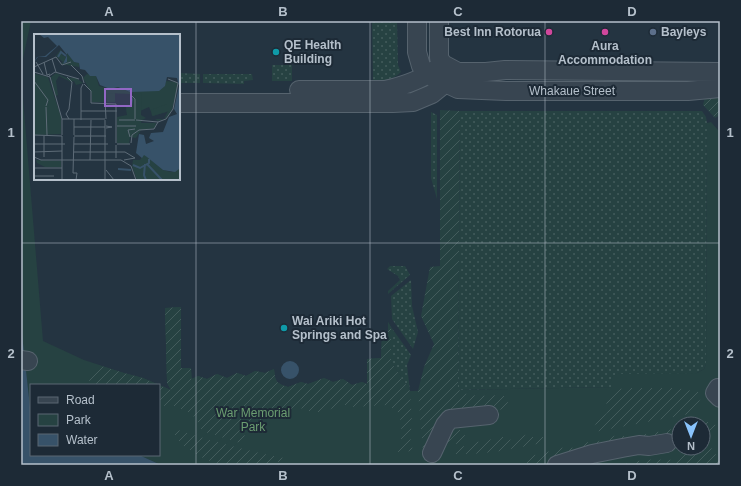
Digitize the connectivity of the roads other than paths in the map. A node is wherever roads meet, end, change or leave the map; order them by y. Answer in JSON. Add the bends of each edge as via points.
{"nodes":[{"id":1,"x":417,"y":21,"type":"edge"},
{"id":2,"x":439,"y":21,"type":"edge"},
{"id":3,"x":451,"y":68,"type":"junction"},
{"id":4,"x":720,"y":72,"type":"edge"},
{"id":5,"x":428,"y":75,"type":"junction"},
{"id":6,"x":444,"y":84,"type":"junction"},
{"id":7,"x":720,"y":88,"type":"edge"},
{"id":8,"x":180,"y":91,"type":"edge"},
{"id":9,"x":180,"y":103,"type":"edge"},
{"id":10,"x":720,"y":388,"type":"edge"},
{"id":11,"x":720,"y":398,"type":"edge"},
{"id":12,"x":488,"y":415,"type":"dead end"},
{"id":13,"x":667,"y":443,"type":"dead end"},
{"id":14,"x":432,"y":453,"type":"dead end"},
{"id":15,"x":557,"y":465,"type":"edge"}],
"edges":[{"from":1,"to":5,"type":"street","via":[[417,52],[421,66]]},
{"from":2,"to":3,"type":"street","via":[[439,58]]},
{"from":3,"to":4,"type":"street","name":"Whakaue Street","via":[[486,72]]},
{"from":3,"to":5,"type":"street"},
{"from":3,"to":6,"type":"street"},
{"from":5,"to":6,"type":"street","name":"Whakaue Street"},
{"from":5,"to":8,"type":"street","via":[[385,90]]},
{"from":6,"to":7,"type":"street","name":"Whakaue Street","via":[[458,90],[506,91],[688,91]]},
{"from":6,"to":9,"type":"street","via":[[432,94],[412,102]]},
{"from":10,"to":11,"type":"street","via":[[715,393]]},
{"from":12,"to":14,"type":"street","via":[[450,419]]},
{"from":13,"to":15,"type":"street","via":[[622,448]]}]}
